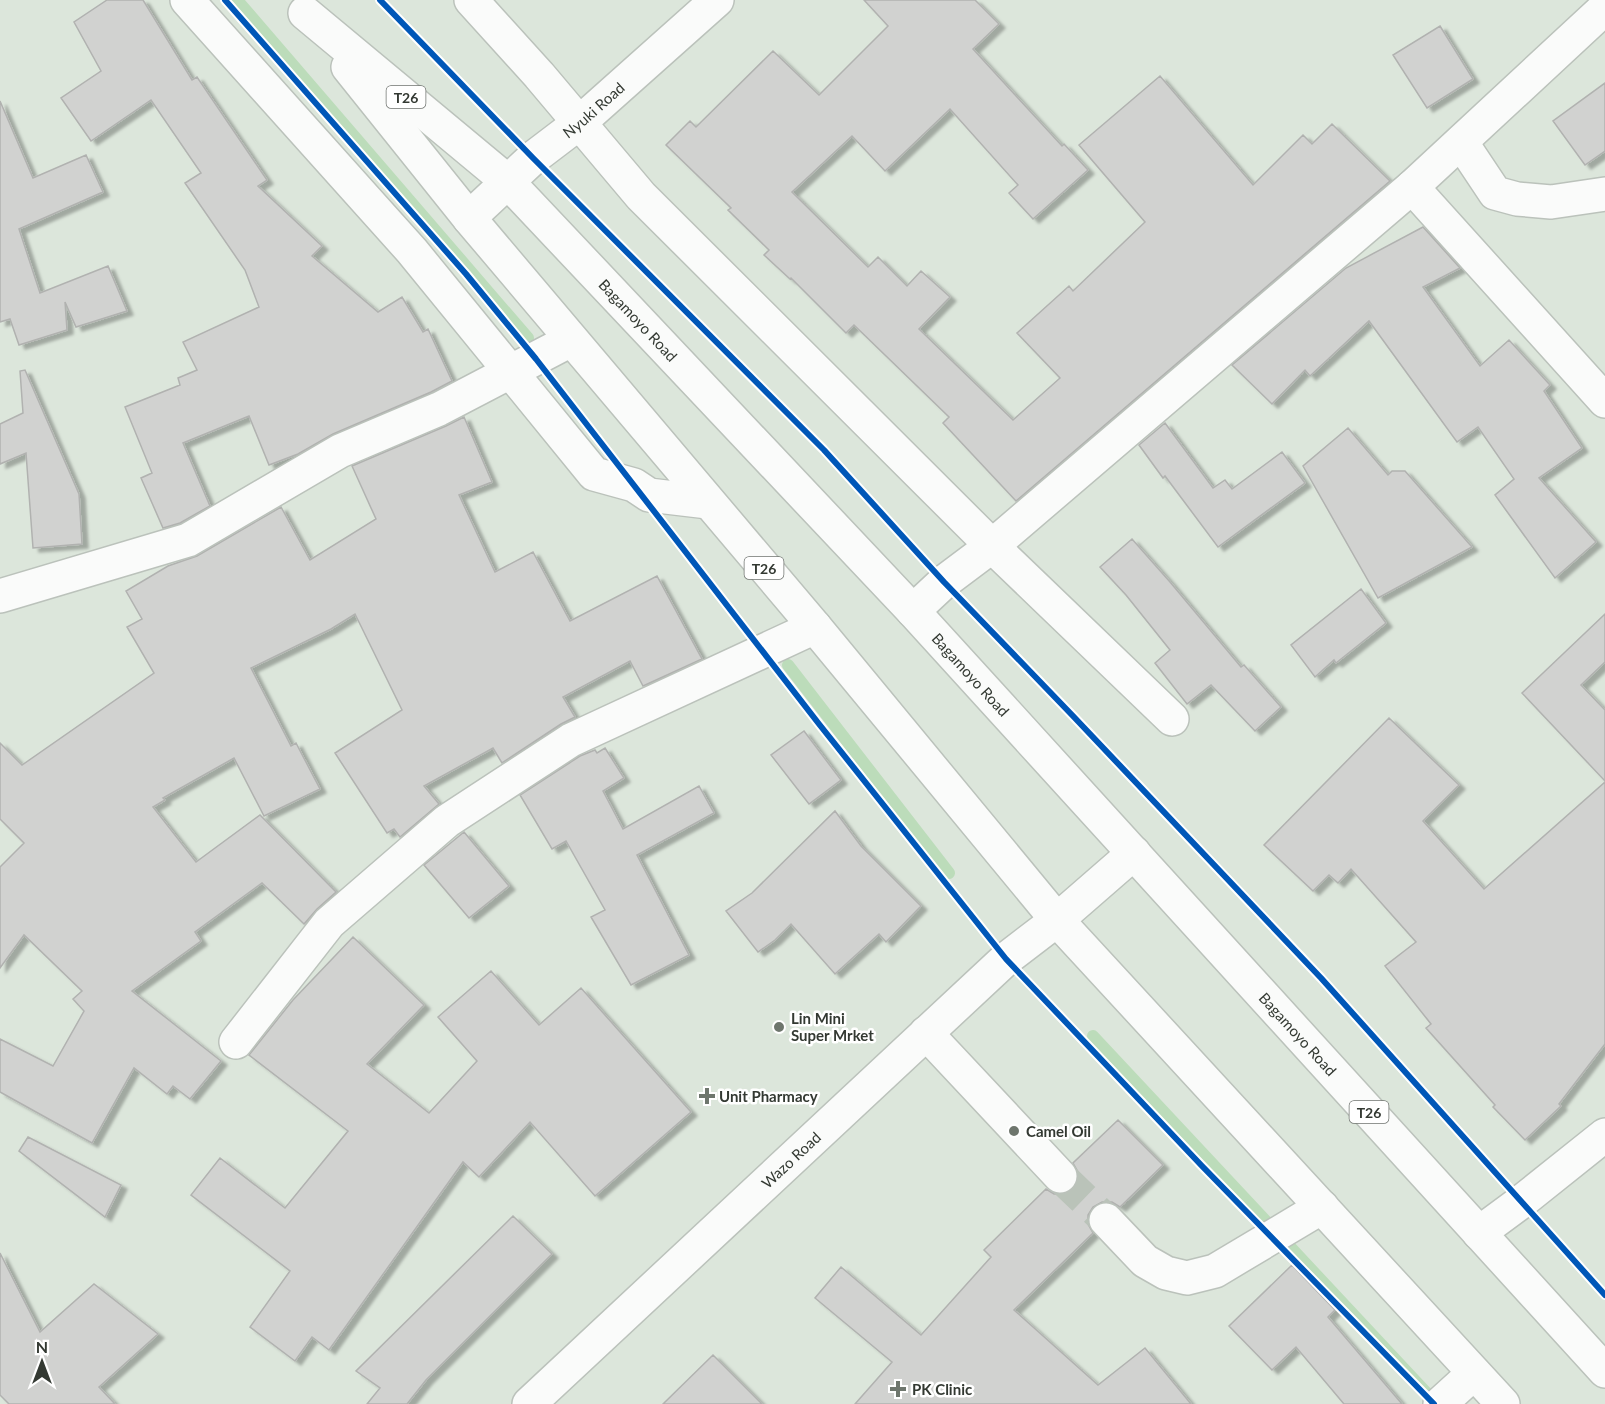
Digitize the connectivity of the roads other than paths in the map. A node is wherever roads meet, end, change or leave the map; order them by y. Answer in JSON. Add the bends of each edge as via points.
{"nodes":[{"id":1,"x":187,"y":0,"type":"edge"},
{"id":2,"x":471,"y":0,"type":"edge"},
{"id":3,"x":717,"y":0,"type":"edge"},
{"id":4,"x":299,"y":6,"type":"edge"},
{"id":5,"x":1605,"y":8,"type":"edge"},
{"id":6,"x":579,"y":123,"type":"junction"},
{"id":7,"x":1461,"y":142,"type":"junction"},
{"id":8,"x":507,"y":181,"type":"junction"},
{"id":9,"x":1412,"y":187,"type":"junction"},
{"id":10,"x":1605,"y":194,"type":"edge"},
{"id":11,"x":469,"y":218,"type":"junction"},
{"id":12,"x":571,"y":340,"type":"junction"},
{"id":13,"x":510,"y":372,"type":"junction"},
{"id":14,"x":1605,"y":401,"type":"edge"},
{"id":15,"x":708,"y":502,"type":"junction"},
{"id":16,"x":992,"y":546,"type":"junction"},
{"id":17,"x":0,"y":596,"type":"edge"},
{"id":18,"x":913,"y":611,"type":"junction"},
{"id":19,"x":815,"y":627,"type":"junction"},
{"id":20,"x":1172,"y":719,"type":"dead end"},
{"id":21,"x":1134,"y":853,"type":"junction"},
{"id":22,"x":1057,"y":920,"type":"junction"},
{"id":23,"x":926,"y":1033,"type":"junction"},
{"id":24,"x":236,"y":1042,"type":"dead end"},
{"id":25,"x":1605,"y":1135,"type":"edge"},
{"id":26,"x":1060,"y":1176,"type":"tunnel mouth"},
{"id":27,"x":1322,"y":1208,"type":"junction"},
{"id":28,"x":1106,"y":1220,"type":"tunnel mouth"},
{"id":29,"x":1479,"y":1233,"type":"junction"},
{"id":30,"x":1605,"y":1371,"type":"edge"},
{"id":31,"x":1474,"y":1373,"type":"junction"},
{"id":32,"x":529,"y":1404,"type":"edge"},
{"id":33,"x":1440,"y":1404,"type":"edge"},
{"id":34,"x":1503,"y":1404,"type":"edge"}],
"edges":[{"from":1,"to":13,"type":"main road","via":[[412,250]]},
{"from":2,"to":6,"type":"main road"},
{"from":3,"to":6,"type":"main road","name":"Nyuki Road"},
{"from":4,"to":8,"type":"main road","name":"Bagamoyo Road","number":"T26"},
{"from":4,"to":11,"type":"main road","name":"Bagamoyo Road","number":"T26"},
{"from":5,"to":7,"type":"main road"},
{"from":6,"to":8,"type":"main road","name":"Nyuki Road"},
{"from":6,"to":16,"type":"main road","via":[[641,196]]},
{"from":7,"to":9,"type":"main road"},
{"from":7,"to":10,"type":"main road","via":[[1496,194],[1551,202]]},
{"from":8,"to":11,"type":"main road","name":"Nyuki Road"},
{"from":8,"to":18,"type":"main road","name":"Bagamoyo Road","number":"T26"},
{"from":9,"to":14,"type":"main road"},
{"from":9,"to":16,"type":"main road"},
{"from":11,"to":12,"type":"main road","name":"Bagamoyo Road","number":"T26"},
{"from":12,"to":13,"type":"main road"},
{"from":12,"to":15,"type":"main road","name":"Bagamoyo Road","number":"T26"},
{"from":13,"to":15,"type":"main road","via":[[594,474],[634,484],[649,495]]},
{"from":13,"to":17,"type":"main road","via":[[439,409],[340,451],[188,540]]},
{"from":15,"to":19,"type":"main road","name":"Bagamoyo Road","number":"T26"},
{"from":16,"to":18,"type":"main road"},
{"from":16,"to":20,"type":"main road"},
{"from":18,"to":21,"type":"main road","name":"Bagamoyo Road","number":"T26"},
{"from":19,"to":22,"type":"main road","name":"Bagamoyo Road","number":"T26"},
{"from":19,"to":24,"type":"main road","via":[[571,740],[447,820],[328,922]]},
{"from":21,"to":22,"type":"main road","name":"Wazo Road"},
{"from":21,"to":29,"type":"main road","name":"Bagamoyo Road","number":"T26"},
{"from":22,"to":23,"type":"main road","name":"Wazo Road","via":[[1006,958]]},
{"from":22,"to":27,"type":"main road","name":"Bagamoyo Road","number":"T26"},
{"from":23,"to":26,"type":"main road"},
{"from":23,"to":32,"type":"main road","name":"Wazo Road"},
{"from":25,"to":29,"type":"main road"},
{"from":27,"to":28,"type":"main road","via":[[1215,1271],[1187,1278],[1166,1274],[1144,1261]]},
{"from":27,"to":31,"type":"main road","name":"Bagamoyo Road","number":"T26"},
{"from":29,"to":30,"type":"main road","name":"Bagamoyo Road","number":"T26"},
{"from":31,"to":33,"type":"main road"},
{"from":31,"to":34,"type":"main road","name":"Bagamoyo Road","number":"T26"}]}
